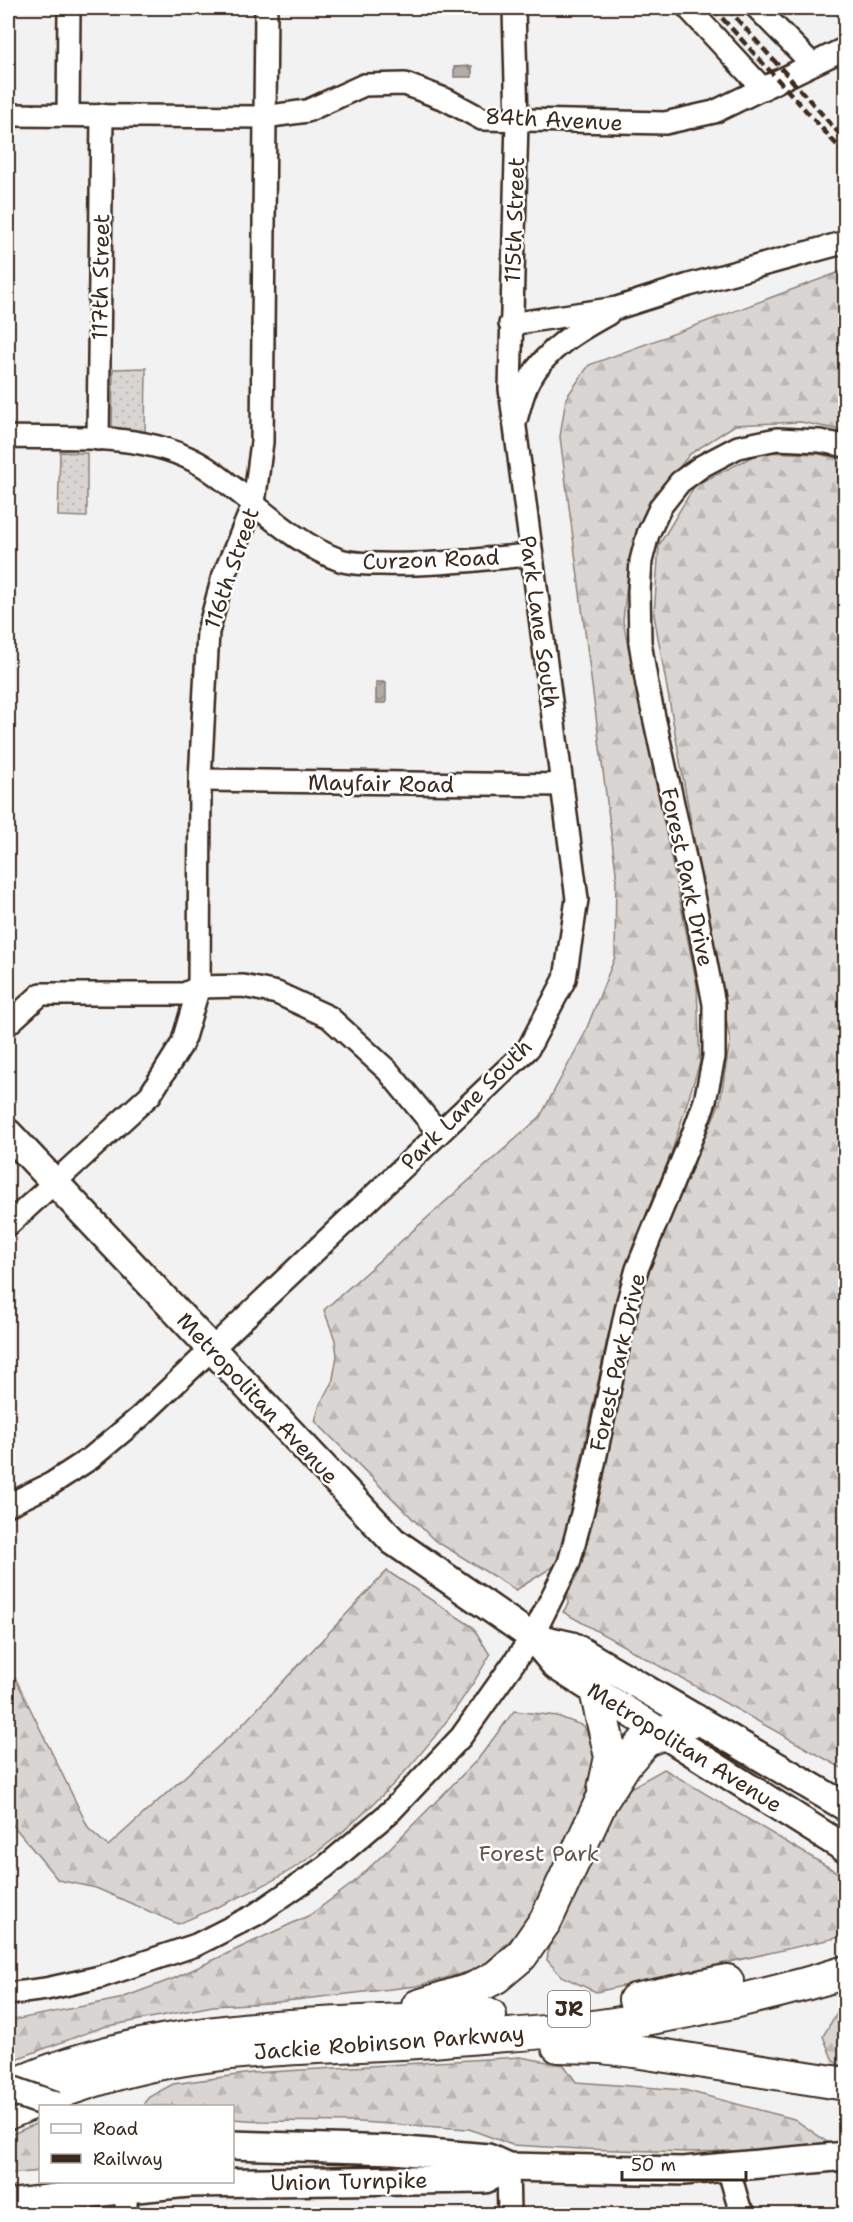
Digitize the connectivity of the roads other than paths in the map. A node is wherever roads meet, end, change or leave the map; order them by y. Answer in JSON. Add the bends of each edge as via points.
{"nodes":[{"id":1,"x":69,"y":8,"type":"edge"},
{"id":2,"x":266,"y":8,"type":"edge"},
{"id":3,"x":514,"y":8,"type":"edge"},
{"id":4,"x":688,"y":8,"type":"edge"},
{"id":5,"x":757,"y":8,"type":"edge"},
{"id":6,"x":846,"y":48,"type":"edge"},
{"id":7,"x":812,"y":64,"type":"junction"},
{"id":8,"x":763,"y":89,"type":"junction"},
{"id":9,"x":8,"y":115,"type":"edge"},
{"id":10,"x":68,"y":115,"type":"junction"},
{"id":11,"x":102,"y":115,"type":"junction"},
{"id":12,"x":264,"y":117,"type":"junction"},
{"id":13,"x":517,"y":121,"type":"junction"},
{"id":14,"x":846,"y":242,"type":"edge"},
{"id":15,"x":617,"y":309,"type":"junction"},
{"id":16,"x":510,"y":324,"type":"junction"},
{"id":17,"x":514,"y":426,"type":"junction"},
{"id":18,"x":8,"y":438,"type":"edge"},
{"id":19,"x":98,"y":439,"type":"junction"},
{"id":20,"x":846,"y":446,"type":"edge"},
{"id":21,"x":254,"y":503,"type":"junction"},
{"id":22,"x":530,"y":555,"type":"junction"},
{"id":23,"x":200,"y":780,"type":"junction"},
{"id":24,"x":562,"y":785,"type":"junction"},
{"id":25,"x":199,"y":987,"type":"junction"},
{"id":26,"x":8,"y":1024,"type":"edge"},
{"id":27,"x":8,"y":1133,"type":"edge"},
{"id":28,"x":439,"y":1133,"type":"junction"},
{"id":29,"x":54,"y":1182,"type":"junction"},
{"id":30,"x":8,"y":1225,"type":"edge"},
{"id":31,"x":211,"y":1349,"type":"junction"},
{"id":32,"x":8,"y":1505,"type":"edge"},
{"id":33,"x":532,"y":1637,"type":"junction"},
{"id":34,"x":596,"y":1690,"type":"junction"},
{"id":35,"x":694,"y":1720,"type":"junction"},
{"id":36,"x":665,"y":1733,"type":"junction"},
{"id":37,"x":601,"y":1802,"type":"junction"},
{"id":38,"x":846,"y":1807,"type":"edge"},
{"id":39,"x":846,"y":1848,"type":"edge"},
{"id":40,"x":846,"y":1950,"type":"edge"},
{"id":41,"x":846,"y":1972,"type":"edge"},
{"id":42,"x":8,"y":1994,"type":"edge"},
{"id":43,"x":287,"y":2026,"type":"junction"},
{"id":44,"x":442,"y":2040,"type":"junction"},
{"id":45,"x":846,"y":2084,"type":"edge"},
{"id":46,"x":8,"y":2089,"type":"edge"},
{"id":47,"x":53,"y":2105,"type":"edge"},
{"id":48,"x":8,"y":2113,"type":"edge"},
{"id":49,"x":234,"y":2145,"type":"edge"},
{"id":50,"x":846,"y":2156,"type":"edge"},
{"id":51,"x":508,"y":2167,"type":"junction"},
{"id":52,"x":728,"y":2168,"type":"junction"},
{"id":53,"x":234,"y":2182,"type":"edge"},
{"id":54,"x":189,"y":2183,"type":"edge"},
{"id":55,"x":126,"y":2201,"type":"edge"},
{"id":56,"x":8,"y":2204,"type":"edge"},
{"id":57,"x":509,"y":2214,"type":"edge"},
{"id":58,"x":745,"y":2214,"type":"edge"}],
"edges":[{"from":1,"to":10,"type":"street"},
{"from":2,"to":12,"type":"street","name":"116th Street"},
{"from":3,"to":13,"type":"street","name":"115th Street"},
{"from":4,"to":8,"type":"street"},
{"from":5,"to":7,"type":"street"},
{"from":6,"to":7,"type":"street","name":"84th Avenue"},
{"from":7,"to":8,"type":"street","name":"84th Avenue"},
{"from":8,"to":13,"type":"street","name":"84th Avenue","via":[[714,112],[665,123]]},
{"from":9,"to":10,"type":"street","name":"84th Avenue"},
{"from":10,"to":11,"type":"street","name":"84th Avenue"},
{"from":11,"to":12,"type":"street","name":"84th Avenue"},
{"from":11,"to":19,"type":"street","name":"117th Street"},
{"from":12,"to":13,"type":"street","name":"84th Avenue","via":[[307,111],[364,85],[405,84],[482,119]]},
{"from":12,"to":21,"type":"street","name":"116th Street","via":[[262,442]]},
{"from":13,"to":16,"type":"street","name":"115th Street"},
{"from":14,"to":15,"type":"street","name":"Park Lane South"},
{"from":15,"to":16,"type":"street","name":"Park Lane South"},
{"from":15,"to":17,"type":"street","name":"Park Lane South","via":[[554,348],[530,380]]},
{"from":16,"to":17,"type":"street","name":"Park Lane South"},
{"from":17,"to":22,"type":"street","name":"Park Lane South"},
{"from":18,"to":19,"type":"street","name":"Curzon Road"},
{"from":19,"to":21,"type":"street","name":"Curzon Road","via":[[138,442],[174,451],[212,471]]},
{"from":20,"to":33,"type":"street","name":"Forest Park Drive","via":[[777,439],[738,447],[680,482],[661,506],[648,534],[641,561],[640,642],[714,1004],[714,1057],[705,1101],[637,1269],[569,1563]]},
{"from":21,"to":22,"type":"street","name":"Curzon Road","via":[[316,550],[342,561],[405,565]]},
{"from":21,"to":23,"type":"street","name":"116th Street","via":[[223,577],[208,632]]},
{"from":22,"to":24,"type":"street","name":"Park Lane South"},
{"from":23,"to":24,"type":"street","name":"Mayfair Road"},
{"from":23,"to":25,"type":"street","name":"116th Street"},
{"from":24,"to":28,"type":"street","name":"Park Lane South","via":[[577,898],[565,978],[528,1049]]},
{"from":25,"to":26,"type":"street","via":[[184,994],[41,994]]},
{"from":25,"to":28,"type":"street","via":[[243,986],[277,993],[329,1017],[388,1071]]},
{"from":25,"to":29,"type":"street","name":"116th Street","via":[[182,1044],[150,1095]]},
{"from":27,"to":29,"type":"main road","name":"Metropolitan Avenue"},
{"from":28,"to":31,"type":"street","name":"Park Lane South"},
{"from":29,"to":30,"type":"street","name":"116th Street"},
{"from":29,"to":31,"type":"main road","name":"Metropolitan Avenue"},
{"from":31,"to":32,"type":"street","name":"Park Lane South","via":[[91,1458]]},
{"from":31,"to":33,"type":"main road","name":"Metropolitan Avenue","via":[[393,1541]]},
{"from":33,"to":34,"type":"main road","name":"Metropolitan Avenue","via":[[555,1666]]},
{"from":33,"to":35,"type":"main road","name":"Metropolitan Avenue","via":[[572,1646]]},
{"from":33,"to":42,"type":"street","name":"Forest Park Drive","via":[[461,1737],[390,1812],[325,1867],[264,1909],[196,1946],[100,1977]]},
{"from":34,"to":36,"type":"main road","name":"Metropolitan Avenue"},
{"from":34,"to":37,"type":"highway","via":[[611,1756]]},
{"from":35,"to":36,"type":"highway"},
{"from":35,"to":38,"type":"main road","name":"Metropolitan Avenue"},
{"from":36,"to":37,"type":"highway","via":[[645,1741],[624,1764]]},
{"from":36,"to":39,"type":"main road","name":"Metropolitan Avenue"},
{"from":37,"to":43,"type":"highway","via":[[538,1934],[521,1956],[496,1977],[432,2003]]},
{"from":40,"to":43,"type":"highway","name":"Jackie Robinson Parkway","number":"JR","via":[[712,1985],[594,2006]]},
{"from":41,"to":44,"type":"highway","name":"Jackie Robinson Parkway","number":"JR","via":[[739,2001],[652,2018]]},
{"from":43,"to":46,"type":"highway","name":"Jackie Robinson Parkway","number":"JR","via":[[181,2037],[129,2047],[78,2061]]},
{"from":44,"to":45,"type":"highway","via":[[483,2051],[609,2048]]},
{"from":44,"to":48,"type":"highway","name":"Jackie Robinson Parkway","number":"JR","via":[[252,2051],[167,2062],[98,2079]]},
{"from":46,"to":47,"type":"main road","bridge":true},
{"from":49,"to":51,"type":"main road","name":"Union Turnpike","via":[[394,2150],[488,2158]]},
{"from":50,"to":52,"type":"main road","name":"Union Turnpike"},
{"from":51,"to":52,"type":"main road","name":"Union Turnpike","via":[[683,2171]]},
{"from":51,"to":53,"type":"main road","name":"Union Turnpike","via":[[485,2178]]},
{"from":51,"to":57,"type":"street"},
{"from":52,"to":58,"type":"street"},
{"from":54,"to":55,"type":"main road","name":"Union Turnpike"},
{"from":55,"to":56,"type":"main road","name":"Union Turnpike"}]}
